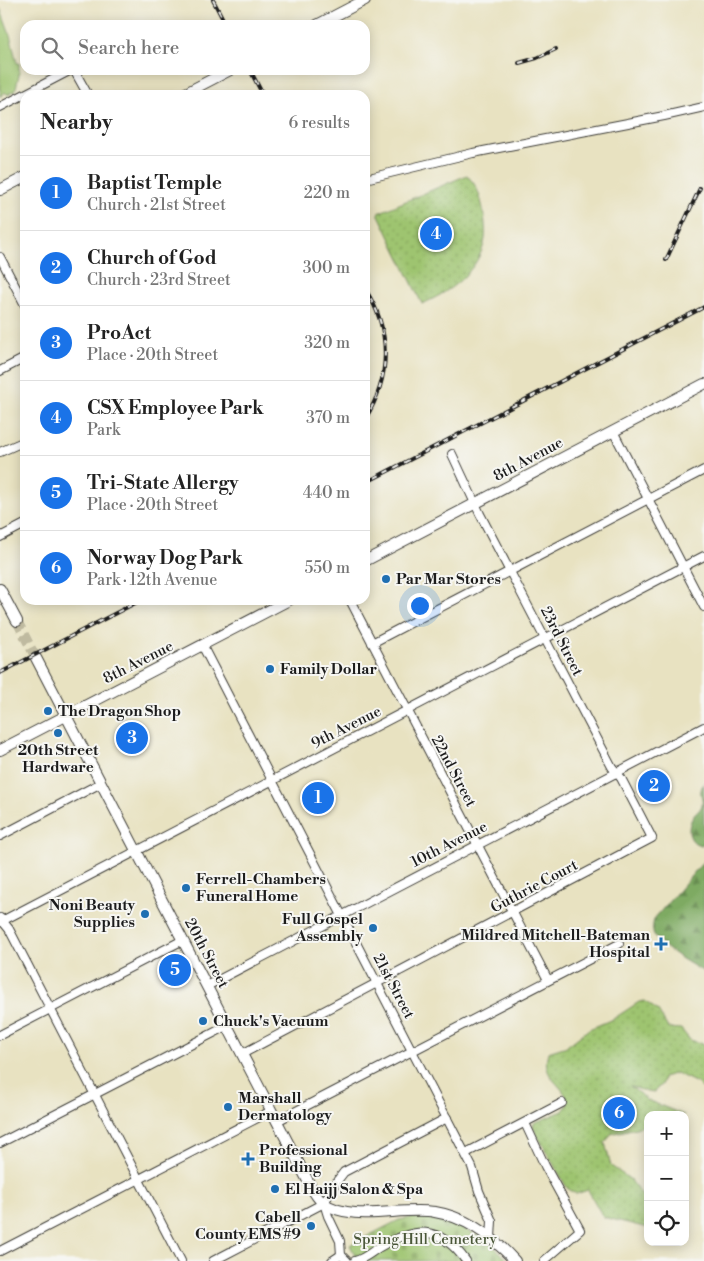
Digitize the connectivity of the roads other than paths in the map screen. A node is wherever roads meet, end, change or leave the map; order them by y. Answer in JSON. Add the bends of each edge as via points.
{"nodes":[{"id":1,"x":365,"y":0,"type":"edge"},
{"id":2,"x":327,"y":20,"type":"edge"},
{"id":3,"x":63,"y":75,"type":"edge"},
{"id":4,"x":76,"y":75,"type":"edge"},
{"id":5,"x":220,"y":75,"type":"edge"},
{"id":6,"x":34,"y":90,"type":"edge"},
{"id":7,"x":85,"y":90,"type":"edge"},
{"id":8,"x":192,"y":90,"type":"edge"},
{"id":9,"x":20,"y":97,"type":"edge"},
{"id":10,"x":0,"y":107,"type":"edge"},
{"id":11,"x":704,"y":107,"type":"edge"},
{"id":12,"x":370,"y":178,"type":"edge"},
{"id":13,"x":20,"y":180,"type":"edge"},
{"id":14,"x":0,"y":190,"type":"edge"},
{"id":15,"x":0,"y":257,"type":"edge"},
{"id":16,"x":20,"y":295,"type":"edge"},
{"id":17,"x":20,"y":361,"type":"edge"},
{"id":18,"x":0,"y":372,"type":"edge"},
{"id":19,"x":704,"y":384,"type":"edge"},
{"id":20,"x":612,"y":431,"type":"junction"},
{"id":21,"x":20,"y":443,"type":"edge"},
{"id":22,"x":0,"y":452,"type":"edge"},
{"id":23,"x":452,"y":454,"type":"dead end"},
{"id":24,"x":704,"y":470,"type":"edge"},
{"id":25,"x":648,"y":499,"type":"junction"},
{"id":26,"x":476,"y":503,"type":"junction"},
{"id":27,"x":20,"y":527,"type":"edge"},
{"id":28,"x":0,"y":537,"type":"edge"},
{"id":29,"x":704,"y":556,"type":"edge"},
{"id":30,"x":370,"y":558,"type":"edge"},
{"id":31,"x":683,"y":566,"type":"junction"},
{"id":32,"x":510,"y":571,"type":"junction"},
{"id":33,"x":0,"y":588,"type":"edge"},
{"id":34,"x":279,"y":605,"type":"edge"},
{"id":35,"x":353,"y":605,"type":"edge"},
{"id":36,"x":704,"y":607,"type":"edge"},
{"id":37,"x":17,"y":620,"type":"tunnel mouth"},
{"id":38,"x":545,"y":638,"type":"junction"},
{"id":39,"x":372,"y":643,"type":"junction"},
{"id":40,"x":202,"y":645,"type":"junction"},
{"id":41,"x":36,"y":658,"type":"tunnel mouth"},
{"id":42,"x":407,"y":710,"type":"junction"},
{"id":43,"x":66,"y":716,"type":"junction"},
{"id":44,"x":704,"y":727,"type":"edge"},
{"id":45,"x":0,"y":750,"type":"edge"},
{"id":46,"x":617,"y":773,"type":"junction"},
{"id":47,"x":272,"y":780,"type":"junction"},
{"id":48,"x":101,"y":784,"type":"junction"},
{"id":49,"x":0,"y":836,"type":"edge"},
{"id":50,"x":652,"y":838,"type":"joint"},
{"id":51,"x":478,"y":845,"type":"junction"},
{"id":52,"x":136,"y":851,"type":"junction"},
{"id":53,"x":512,"y":913,"type":"junction"},
{"id":54,"x":342,"y":916,"type":"junction"},
{"id":55,"x":1,"y":920,"type":"edge"},
{"id":56,"x":183,"y":940,"type":"junction"},
{"id":57,"x":619,"y":944,"type":"dead end"},
{"id":58,"x":548,"y":980,"type":"junction"},
{"id":59,"x":377,"y":983,"type":"junction"},
{"id":60,"x":207,"y":986,"type":"junction"},
{"id":61,"x":50,"y":1009,"type":"junction"},
{"id":62,"x":227,"y":1026,"type":"junction"},
{"id":63,"x":0,"y":1035,"type":"edge"},
{"id":64,"x":412,"y":1051,"type":"junction"},
{"id":65,"x":242,"y":1054,"type":"junction"},
{"id":66,"x":94,"y":1094,"type":"junction"},
{"id":67,"x":562,"y":1103,"type":"dead end"},
{"id":68,"x":271,"y":1111,"type":"junction"},
{"id":69,"x":447,"y":1118,"type":"junction"},
{"id":70,"x":277,"y":1121,"type":"junction"},
{"id":71,"x":525,"y":1123,"type":"junction"},
{"id":72,"x":0,"y":1143,"type":"edge"},
{"id":73,"x":466,"y":1153,"type":"junction"},
{"id":74,"x":139,"y":1180,"type":"junction"},
{"id":75,"x":324,"y":1203,"type":"junction"},
{"id":76,"x":491,"y":1238,"type":"junction"},
{"id":77,"x":0,"y":1251,"type":"edge"},
{"id":78,"x":341,"y":1255,"type":"junction"},
{"id":79,"x":181,"y":1261,"type":"edge"},
{"id":80,"x":213,"y":1261,"type":"edge"},
{"id":81,"x":332,"y":1261,"type":"edge"},
{"id":82,"x":347,"y":1261,"type":"edge"},
{"id":83,"x":355,"y":1261,"type":"edge"},
{"id":84,"x":466,"y":1261,"type":"edge"},
{"id":85,"x":515,"y":1261,"type":"edge"},
{"id":86,"x":544,"y":1261,"type":"edge"}],
"edges":[{"from":1,"to":2,"type":"main road"},
{"from":3,"to":6,"type":"street"},
{"from":4,"to":7,"type":"street"},
{"from":5,"to":8,"type":"main road"},
{"from":9,"to":10,"type":"street"},
{"from":11,"to":12,"type":"street","via":[[473,153]]},
{"from":13,"to":14,"type":"main road"},
{"from":15,"to":16,"type":"street"},
{"from":17,"to":18,"type":"street"},
{"from":19,"to":20,"type":"main road","name":"8th Avenue"},
{"from":20,"to":25,"type":"street"},
{"from":20,"to":26,"type":"main road","name":"8th Avenue"},
{"from":21,"to":22,"type":"street"},
{"from":23,"to":26,"type":"street","name":"23rd Street"},
{"from":24,"to":25,"type":"street"},
{"from":25,"to":31,"type":"street"},
{"from":25,"to":32,"type":"street"},
{"from":26,"to":30,"type":"main road","name":"8th Avenue"},
{"from":26,"to":32,"type":"street","name":"23rd Street"},
{"from":27,"to":28,"type":"street"},
{"from":29,"to":31,"type":"street","name":"9th Avenue"},
{"from":31,"to":36,"type":"street"},
{"from":31,"to":38,"type":"street","name":"9th Avenue"},
{"from":32,"to":38,"type":"street","name":"23rd Street"},
{"from":32,"to":39,"type":"street"},
{"from":33,"to":37,"type":"main road"},
{"from":34,"to":40,"type":"main road","name":"8th Avenue"},
{"from":35,"to":39,"type":"street","name":"22nd Street"},
{"from":38,"to":42,"type":"street","name":"9th Avenue"},
{"from":38,"to":46,"type":"street","name":"23rd Street"},
{"from":39,"to":42,"type":"street","name":"22nd Street"},
{"from":40,"to":43,"type":"main road","name":"8th Avenue"},
{"from":40,"to":47,"type":"street","name":"21st Street"},
{"from":41,"to":43,"type":"main road","name":"20th Street"},
{"from":42,"to":47,"type":"street","name":"9th Avenue"},
{"from":42,"to":51,"type":"street","name":"22nd Street"},
{"from":43,"to":45,"type":"main road","name":"8th Avenue"},
{"from":43,"to":48,"type":"main road","name":"20th Street"},
{"from":44,"to":46,"type":"street","name":"10th Avenue"},
{"from":46,"to":50,"type":"street","name":"23rd Street"},
{"from":46,"to":51,"type":"street","name":"10th Avenue"},
{"from":47,"to":52,"type":"street","name":"9th Avenue"},
{"from":47,"to":54,"type":"street","name":"21st Street"},
{"from":48,"to":49,"type":"street"},
{"from":48,"to":52,"type":"main road","name":"20th Street"},
{"from":50,"to":53,"type":"street","name":"Guthrie Court"},
{"from":51,"to":53,"type":"street","name":"22nd Street"},
{"from":51,"to":54,"type":"street","name":"10th Avenue"},
{"from":52,"to":55,"type":"street","name":"9th Avenue"},
{"from":52,"to":56,"type":"main road","name":"20th Street"},
{"from":53,"to":58,"type":"street","name":"22nd Street"},
{"from":53,"to":59,"type":"street","name":"Guthrie Court"},
{"from":54,"to":59,"type":"street","name":"21st Street"},
{"from":54,"to":60,"type":"street","name":"10th Avenue"},
{"from":55,"to":61,"type":"street","via":[[9,929]]},
{"from":56,"to":60,"type":"main road","name":"20th Street"},
{"from":56,"to":61,"type":"street"},
{"from":57,"to":58,"type":"street"},
{"from":58,"to":64,"type":"street"},
{"from":59,"to":64,"type":"street","name":"21st Street"},
{"from":59,"to":65,"type":"street","name":"Guthrie Court"},
{"from":60,"to":62,"type":"main road","name":"20th Street"},
{"from":61,"to":63,"type":"street"},
{"from":61,"to":66,"type":"street"},
{"from":62,"to":65,"type":"main road","name":"20th Street"},
{"from":62,"to":66,"type":"street"},
{"from":64,"to":69,"type":"street","name":"21st Street"},
{"from":64,"to":70,"type":"street"},
{"from":65,"to":68,"type":"main road","name":"20th Street"},
{"from":66,"to":72,"type":"street"},
{"from":66,"to":74,"type":"street"},
{"from":67,"to":71,"type":"street"},
{"from":68,"to":70,"type":"main road","name":"20th Street"},
{"from":68,"to":74,"type":"street"},
{"from":69,"to":73,"type":"street","name":"21st Street"},
{"from":69,"to":75,"type":"street","via":[[344,1172]]},
{"from":70,"to":75,"type":"main road","name":"20th Street","via":[[309,1183]]},
{"from":71,"to":73,"type":"street"},
{"from":71,"to":86,"type":"street","via":[[580,1230]]},
{"from":73,"to":76,"type":"street","name":"21st Street","via":[[490,1217]]},
{"from":74,"to":77,"type":"street"},
{"from":74,"to":79,"type":"street"},
{"from":75,"to":76,"type":"main road","via":[[366,1214],[415,1210],[437,1212],[459,1219]]},
{"from":75,"to":78,"type":"street","name":"20th Street","via":[[340,1241]]},
{"from":75,"to":80,"type":"street"},
{"from":76,"to":85,"type":"main road"},
{"from":78,"to":81,"type":"street"},
{"from":78,"to":82,"type":"street"},
{"from":83,"to":84,"type":"street","via":[[397,1238],[421,1233],[443,1238]]}]}
